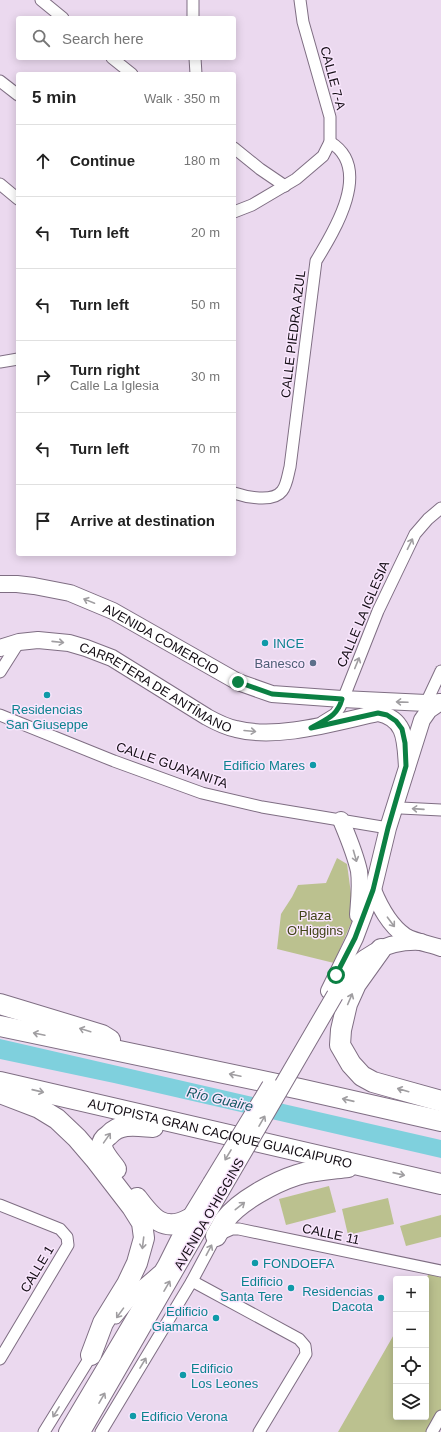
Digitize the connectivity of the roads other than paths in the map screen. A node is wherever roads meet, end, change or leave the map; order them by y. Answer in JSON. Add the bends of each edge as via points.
{"nodes":[{"id":1,"x":40,"y":0,"type":"edge"},
{"id":2,"x":50,"y":0,"type":"edge"},
{"id":3,"x":184,"y":0,"type":"edge"},
{"id":4,"x":300,"y":0,"type":"edge"},
{"id":5,"x":193,"y":9,"type":"edge"},
{"id":6,"x":60,"y":16,"type":"edge"},
{"id":7,"x":70,"y":16,"type":"edge"},
{"id":8,"x":114,"y":60,"type":"edge"},
{"id":9,"x":124,"y":60,"type":"edge"},
{"id":10,"x":195,"y":60,"type":"edge"},
{"id":11,"x":130,"y":72,"type":"edge"},
{"id":12,"x":138,"y":72,"type":"edge"},
{"id":13,"x":196,"y":72,"type":"edge"},
{"id":14,"x":0,"y":81,"type":"edge"},
{"id":15,"x":16,"y":93,"type":"edge"},
{"id":16,"x":330,"y":142,"type":"junction"},
{"id":17,"x":236,"y":150,"type":"edge"},
{"id":18,"x":236,"y":159,"type":"edge"},
{"id":19,"x":0,"y":184,"type":"edge"},
{"id":20,"x":282,"y":188,"type":"junction"},
{"id":21,"x":16,"y":197,"type":"edge"},
{"id":22,"x":236,"y":211,"type":"edge"},
{"id":23,"x":16,"y":359,"type":"edge"},
{"id":24,"x":0,"y":362,"type":"edge"},
{"id":25,"x":236,"y":494,"type":"edge"},
{"id":26,"x":441,"y":508,"type":"edge"},
{"id":27,"x":0,"y":584,"type":"edge"},
{"id":28,"x":19,"y":642,"type":"junction"},
{"id":29,"x":0,"y":648,"type":"edge"},
{"id":30,"x":441,"y":671,"type":"edge"},
{"id":31,"x":0,"y":672,"type":"edge"},
{"id":32,"x":342,"y":699,"type":"junction"},
{"id":33,"x":433,"y":702,"type":"edge"},
{"id":34,"x":0,"y":715,"type":"edge"},
{"id":35,"x":311,"y":728,"type":"junction"},
{"id":36,"x":406,"y":766,"type":"junction"},
{"id":37,"x":395,"y":805,"type":"junction"},
{"id":38,"x":441,"y":810,"type":"edge"},
{"id":39,"x":341,"y":820,"type":"junction"},
{"id":40,"x":388,"y":828,"type":"junction"},
{"id":41,"x":373,"y":890,"type":"junction"},
{"id":42,"x":355,"y":938,"type":"junction"},
{"id":43,"x":421,"y":942,"type":"junction"},
{"id":44,"x":441,"y":948,"type":"edge"},
{"id":45,"x":381,"y":950,"type":"junction"},
{"id":46,"x":332,"y":993,"type":"junction"},
{"id":47,"x":0,"y":1004,"type":"edge"},
{"id":48,"x":0,"y":1026,"type":"edge"},
{"id":49,"x":132,"y":1054,"type":"junction"},
{"id":50,"x":0,"y":1082,"type":"edge"},
{"id":51,"x":0,"y":1093,"type":"edge"},
{"id":52,"x":441,"y":1101,"type":"edge"},
{"id":53,"x":441,"y":1121,"type":"edge"},
{"id":54,"x":198,"y":1129,"type":"junction"},
{"id":55,"x":361,"y":1165,"type":"junction"},
{"id":56,"x":441,"y":1184,"type":"edge"},
{"id":57,"x":216,"y":1187,"type":"junction"},
{"id":58,"x":0,"y":1205,"type":"edge"},
{"id":59,"x":189,"y":1220,"type":"junction"},
{"id":60,"x":216,"y":1236,"type":"junction"},
{"id":61,"x":166,"y":1265,"type":"junction"},
{"id":62,"x":441,"y":1271,"type":"edge"},
{"id":63,"x":192,"y":1281,"type":"junction"},
{"id":64,"x":91,"y":1355,"type":"junction"},
{"id":65,"x":0,"y":1359,"type":"edge"},
{"id":66,"x":441,"y":1416,"type":"edge"},
{"id":67,"x":44,"y":1432,"type":"edge"},
{"id":68,"x":66,"y":1432,"type":"edge"},
{"id":69,"x":82,"y":1432,"type":"edge"},
{"id":70,"x":101,"y":1432,"type":"edge"},
{"id":71,"x":259,"y":1432,"type":"edge"},
{"id":72,"x":432,"y":1432,"type":"edge"}],
"edges":[{"from":1,"to":6,"type":"street"},
{"from":2,"to":7,"type":"street"},
{"from":3,"to":5,"type":"street"},
{"from":4,"to":16,"type":"street","name":"CALLE 7-A","via":[[303,22],[330,117]]},
{"from":8,"to":11,"type":"street"},
{"from":9,"to":12,"type":"street"},
{"from":10,"to":13,"type":"street"},
{"from":14,"to":15,"type":"street"},
{"from":16,"to":20,"type":"street","via":[[323,156]]},
{"from":16,"to":25,"type":"street","name":"CALLE PIEDRA AZUL","via":[[339,147],[346,158],[350,178],[343,212],[316,261],[290,467],[283,490],[278,496],[244,497]]},
{"from":17,"to":20,"type":"street"},
{"from":18,"to":20,"type":"street","via":[[256,175]]},
{"from":19,"to":21,"type":"street"},
{"from":20,"to":22,"type":"street"},
{"from":23,"to":24,"type":"street"},
{"from":32,"to":26,"type":"street","name":"CALLE LA IGLESIA","one_way":true,"via":[[378,611],[415,534]]},
{"from":32,"to":27,"type":"main road","name":"AVENIDA COMERCIO","one_way":true,"via":[[272,694],[238,682],[131,620],[70,593],[18,584]]},
{"from":28,"to":29,"type":"main road","name":"CARRETERA DE ANTÍMANO"},
{"from":28,"to":31,"type":"street"},
{"from":28,"to":35,"type":"main road","name":"CARRETERA DE ANTÍMANO","one_way":true,"via":[[38,640],[69,643],[100,653],[208,717],[234,729],[251,732]]},
{"from":30,"to":33,"type":"street"},
{"from":33,"to":32,"type":"main road","name":"AVENIDA COMERCIO","one_way":true},
{"from":32,"to":35,"type":"street","name":"CALLE LA IGLESIA","via":[[335,714]]},
{"from":33,"to":36,"type":"main road","name":"AVENIDA O'HIGGINS","via":[[425,714]]},
{"from":34,"to":39,"type":"street","name":"CALLE GUAYANITA","via":[[202,793],[262,807]]},
{"from":35,"to":36,"type":"main road","name":"AVENIDA O'HIGGINS","via":[[378,713],[387,715],[402,729]]},
{"from":36,"to":37,"type":"main road","name":"AVENIDA O'HIGGINS"},
{"from":38,"to":37,"type":"street","one_way":true,"via":[[401,808]]},
{"from":37,"to":40,"type":"main road","name":"AVENIDA O'HIGGINS"},
{"from":39,"to":40,"type":"street","name":"CALLE GUAYANITA"},
{"from":39,"to":42,"type":"main road","one_way":true,"via":[[353,848],[359,872]]},
{"from":40,"to":41,"type":"main road","name":"AVENIDA O'HIGGINS"},
{"from":41,"to":42,"type":"main road","name":"AVENIDA O'HIGGINS"},
{"from":41,"to":43,"type":"main road","one_way":true,"via":[[381,909],[394,927],[406,936]]},
{"from":42,"to":46,"type":"main road","name":"AVENIDA O'HIGGINS"},
{"from":43,"to":44,"type":"main road"},
{"from":43,"to":45,"type":"main road","via":[[397,943]]},
{"from":45,"to":46,"type":"main road","via":[[355,965]]},
{"from":52,"to":45,"type":"highway","one_way":true,"via":[[373,1082],[362,1076],[351,1064],[340,1045],[347,1004],[356,984]]},
{"from":46,"to":57,"type":"main road","name":"AVENIDA O'HIGGINS","bridge":true},
{"from":49,"to":47,"type":"highway","one_way":true,"via":[[102,1035]]},
{"from":49,"to":48,"type":"highway","one_way":true},
{"from":53,"to":49,"type":"highway","one_way":true},
{"from":50,"to":54,"type":"highway","name":"AUTOPISTA GRAN CACIQUE GUAICAIPURO","one_way":true},
{"from":51,"to":64,"type":"highway","one_way":true,"via":[[38,1108],[57,1119],[95,1159],[142,1224],[144,1238],[138,1263],[103,1323]]},
{"from":54,"to":55,"type":"highway","name":"AUTOPISTA GRAN CACIQUE GUAICAIPURO"},
{"from":59,"to":54,"type":"highway","one_way":true,"via":[[172,1226],[153,1218],[104,1152],[102,1145],[112,1131],[127,1125]]},
{"from":55,"to":56,"type":"highway","name":"AUTOPISTA GRAN CACIQUE GUAICAIPURO","one_way":true},
{"from":60,"to":55,"type":"highway","one_way":true,"via":[[231,1213],[276,1183],[308,1172]]},
{"from":57,"to":59,"type":"main road","name":"AVENIDA O'HIGGINS"},
{"from":69,"to":57,"type":"main road","name":"AVENIDA O'HIGGINS","one_way":true},
{"from":58,"to":65,"type":"street","name":"CALLE 1","via":[[60,1229],[67,1237],[68,1245]]},
{"from":59,"to":61,"type":"main road","name":"AVENIDA O'HIGGINS"},
{"from":60,"to":62,"type":"street","name":"CALLE 11","via":[[232,1229],[239,1229]]},
{"from":63,"to":60,"type":"street","name":"AVENIDA O'HIGGINS","one_way":true},
{"from":61,"to":64,"type":"street","name":"AVENIDA O'HIGGINS","one_way":true,"via":[[143,1285]]},
{"from":61,"to":68,"type":"main road","name":"AVENIDA O'HIGGINS"},
{"from":70,"to":63,"type":"street","name":"AVENIDA O'HIGGINS","one_way":true},
{"from":63,"to":71,"type":"street","via":[[299,1339],[305,1346],[306,1354]]},
{"from":64,"to":67,"type":"street","name":"AVENIDA O'HIGGINS","one_way":true},
{"from":66,"to":72,"type":"street"}]}
